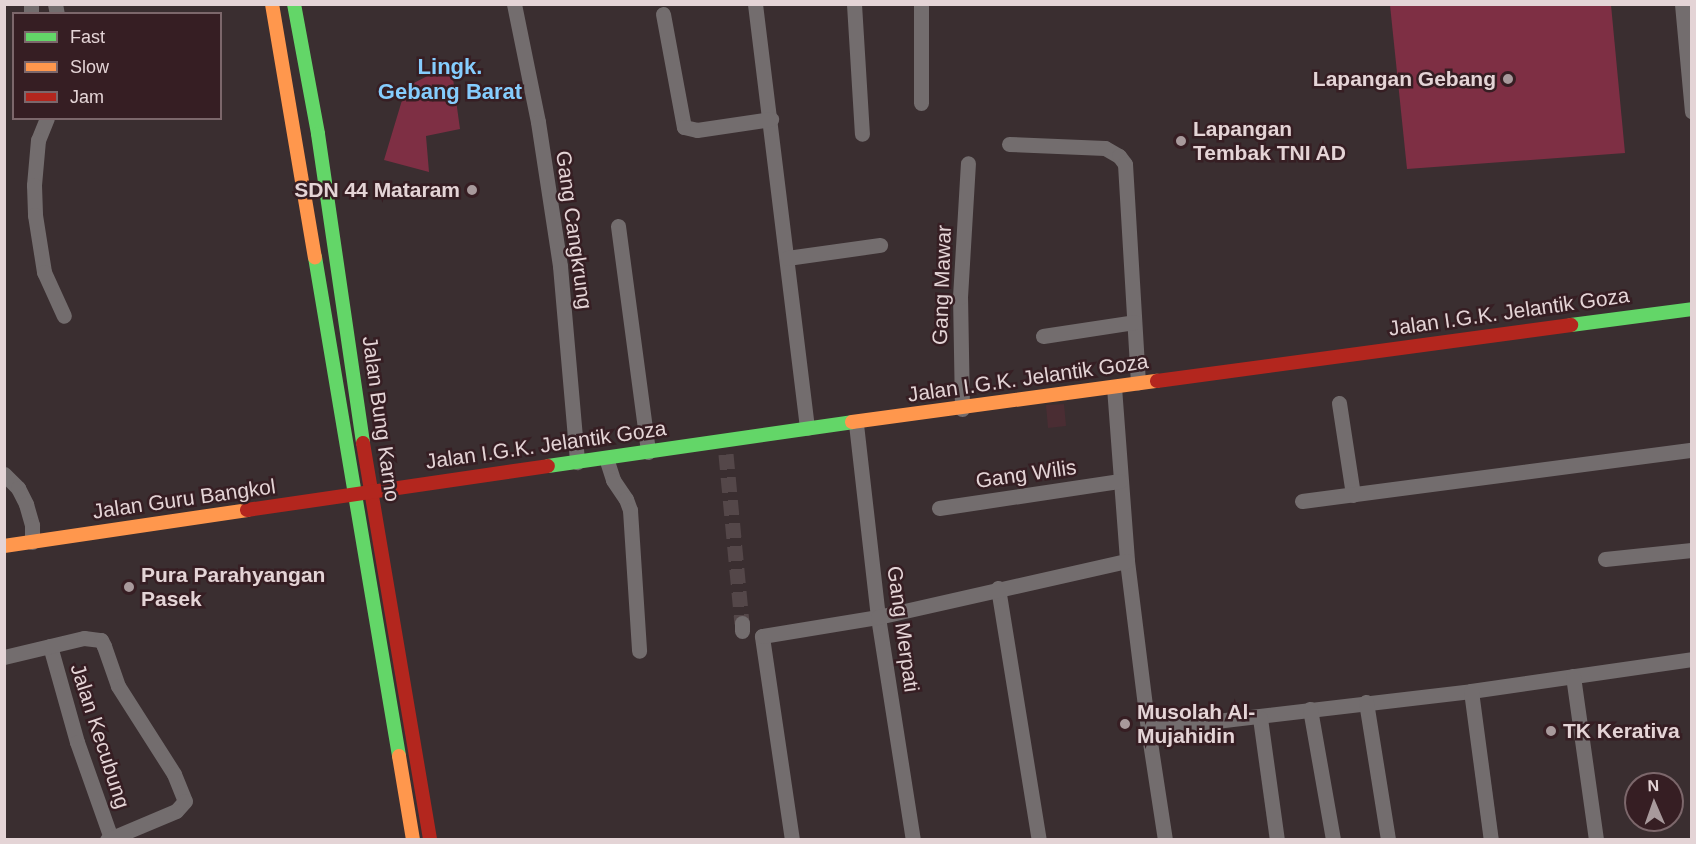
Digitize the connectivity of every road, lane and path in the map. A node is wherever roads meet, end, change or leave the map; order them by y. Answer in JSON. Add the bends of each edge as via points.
{"nodes":[{"id":1,"x":272,"y":4,"type":"edge"},
{"id":2,"x":294,"y":4,"type":"edge"},
{"id":3,"x":514,"y":4,"type":"edge"},
{"id":4,"x":755,"y":4,"type":"edge"},
{"id":5,"x":854,"y":4,"type":"edge"},
{"id":6,"x":921,"y":4,"type":"edge"},
{"id":7,"x":1682,"y":4,"type":"edge"},
{"id":8,"x":663,"y":14,"type":"dead end"},
{"id":9,"x":921,"y":103,"type":"dead end"},
{"id":10,"x":313,"y":107,"type":"junction"},
{"id":11,"x":290,"y":111,"type":"junction"},
{"id":12,"x":1692,"y":111,"type":"edge"},
{"id":13,"x":771,"y":119,"type":"junction"},
{"id":14,"x":46,"y":120,"type":"edge"},
{"id":15,"x":862,"y":134,"type":"dead end"},
{"id":16,"x":1009,"y":144,"type":"dead end"},
{"id":17,"x":968,"y":162,"type":"dead end"},
{"id":18,"x":618,"y":226,"type":"dead end"},
{"id":19,"x":880,"y":245,"type":"dead end"},
{"id":20,"x":786,"y":258,"type":"junction"},
{"id":21,"x":1692,"y":309,"type":"edge"},
{"id":22,"x":64,"y":316,"type":"dead end"},
{"id":23,"x":1134,"y":322,"type":"junction"},
{"id":24,"x":1043,"y":336,"type":"dead end"},
{"id":25,"x":1138,"y":383,"type":"junction"},
{"id":26,"x":1114,"y":387,"type":"junction"},
{"id":27,"x":1339,"y":403,"type":"dead end"},
{"id":28,"x":962,"y":409,"type":"junction"},
{"id":29,"x":856,"y":424,"type":"junction"},
{"id":30,"x":807,"y":429,"type":"junction"},
{"id":31,"x":1692,"y":450,"type":"edge"},
{"id":32,"x":648,"y":452,"type":"junction"},
{"id":33,"x":606,"y":458,"type":"junction"},
{"id":34,"x":578,"y":462,"type":"junction"},
{"id":35,"x":4,"y":474,"type":"edge"},
{"id":36,"x":1120,"y":481,"type":"junction"},
{"id":37,"x":370,"y":492,"type":"junction"},
{"id":38,"x":353,"y":495,"type":"junction"},
{"id":39,"x":1353,"y":495,"type":"junction"},
{"id":40,"x":1302,"y":501,"type":"dead end"},
{"id":41,"x":939,"y":508,"type":"dead end"},
{"id":42,"x":32,"y":542,"type":"junction"},
{"id":43,"x":4,"y":546,"type":"edge"},
{"id":44,"x":1692,"y":550,"type":"edge"},
{"id":45,"x":1605,"y":559,"type":"dead end"},
{"id":46,"x":1127,"y":561,"type":"junction"},
{"id":47,"x":998,"y":588,"type":"junction"},
{"id":48,"x":879,"y":617,"type":"junction"},
{"id":49,"x":50,"y":646,"type":"junction"},
{"id":50,"x":639,"y":651,"type":"dead end"},
{"id":51,"x":4,"y":657,"type":"edge"},
{"id":52,"x":1692,"y":659,"type":"edge"},
{"id":53,"x":1573,"y":676,"type":"junction"},
{"id":54,"x":1471,"y":691,"type":"junction"},
{"id":55,"x":1366,"y":702,"type":"junction"},
{"id":56,"x":1311,"y":709,"type":"junction"},
{"id":57,"x":1260,"y":718,"type":"junction"},
{"id":58,"x":1148,"y":729,"type":"junction"},
{"id":59,"x":109,"y":839,"type":"edge"},
{"id":60,"x":413,"y":840,"type":"edge"},
{"id":61,"x":430,"y":840,"type":"edge"},
{"id":62,"x":792,"y":840,"type":"edge"},
{"id":63,"x":913,"y":840,"type":"edge"},
{"id":64,"x":1039,"y":840,"type":"edge"},
{"id":65,"x":1165,"y":840,"type":"edge"},
{"id":66,"x":1276,"y":840,"type":"edge"},
{"id":67,"x":1333,"y":840,"type":"edge"},
{"id":68,"x":1388,"y":840,"type":"edge"},
{"id":69,"x":1491,"y":840,"type":"edge"},
{"id":70,"x":1596,"y":840,"type":"edge"}],
"edges":[{"from":1,"to":11,"type":"main road"},
{"from":2,"to":10,"type":"main road","name":"Jalan Bung Karno"},
{"from":3,"to":34,"type":"street","name":"Gang Cangkrung","via":[[538,122],[560,266]]},
{"from":4,"to":13,"type":"street"},
{"from":5,"to":15,"type":"street"},
{"from":6,"to":9,"type":"street"},
{"from":7,"to":12,"type":"street"},
{"from":8,"to":13,"type":"street","via":[[684,127],[698,130]]},
{"from":10,"to":11,"type":"main road"},
{"from":10,"to":37,"type":"main road","name":"Jalan Bung Karno"},
{"from":11,"to":38,"type":"main road"},
{"from":13,"to":20,"type":"street"},
{"from":14,"to":22,"type":"street","via":[[38,140],[35,215],[44,272]]},
{"from":16,"to":23,"type":"street","via":[[1105,148],[1125,164]]},
{"from":17,"to":28,"type":"street","name":"Gang Mawar","via":[[960,297]]},
{"from":18,"to":32,"type":"street"},
{"from":19,"to":20,"type":"street"},
{"from":20,"to":30,"type":"street"},
{"from":21,"to":25,"type":"main road","name":"Jalan I.G.K. Jelantik Goza"},
{"from":23,"to":24,"type":"street"},
{"from":23,"to":25,"type":"street"},
{"from":25,"to":26,"type":"main road","name":"Jalan I.G.K. Jelantik Goza"},
{"from":26,"to":28,"type":"main road","name":"Jalan I.G.K. Jelantik Goza"},
{"from":26,"to":36,"type":"street"},
{"from":27,"to":39,"type":"street"},
{"from":28,"to":29,"type":"main road","name":"Jalan I.G.K. Jelantik Goza"},
{"from":29,"to":30,"type":"main road","name":"Jalan I.G.K. Jelantik Goza"},
{"from":29,"to":48,"type":"street","name":"Gang Merpati"},
{"from":30,"to":32,"type":"main road","name":"Jalan I.G.K. Jelantik Goza","via":[[725,448]]},
{"from":31,"to":39,"type":"street"},
{"from":32,"to":33,"type":"main road","name":"Jalan I.G.K. Jelantik Goza"},
{"from":33,"to":34,"type":"main road","name":"Jalan I.G.K. Jelantik Goza"},
{"from":33,"to":50,"type":"street","via":[[630,510]]},
{"from":34,"to":37,"type":"main road","name":"Jalan I.G.K. Jelantik Goza"},
{"from":35,"to":42,"type":"street","via":[[18,488],[26,504]]},
{"from":36,"to":41,"type":"street","name":"Gang Wilis"},
{"from":36,"to":46,"type":"street"},
{"from":37,"to":38,"type":"main road","name":"Jalan Guru Bangkol"},
{"from":37,"to":61,"type":"main road","name":"Jalan Bung Karno"},
{"from":38,"to":42,"type":"main road","name":"Jalan Guru Bangkol"},
{"from":38,"to":60,"type":"main road"},
{"from":39,"to":40,"type":"street"},
{"from":42,"to":43,"type":"main road","name":"Jalan Guru Bangkol"},
{"from":44,"to":45,"type":"street"},
{"from":46,"to":47,"type":"street"},
{"from":46,"to":58,"type":"street"},
{"from":47,"to":48,"type":"street"},
{"from":47,"to":64,"type":"street"},
{"from":48,"to":62,"type":"street","via":[[762,636]]},
{"from":48,"to":63,"type":"street","name":"Gang Merpati"},
{"from":49,"to":51,"type":"street","name":"Jalan Kecubung"},
{"from":49,"to":59,"type":"street","name":"Jalan Kecubung"},
{"from":49,"to":59,"type":"street","name":"Jalan Kecubung","via":[[84,638],[101,640],[118,686],[174,774],[185,801],[176,811]]},
{"from":52,"to":53,"type":"street"},
{"from":53,"to":54,"type":"street"},
{"from":53,"to":70,"type":"street"},
{"from":54,"to":55,"type":"street"},
{"from":54,"to":69,"type":"street"},
{"from":55,"to":56,"type":"street"},
{"from":55,"to":68,"type":"street"},
{"from":56,"to":57,"type":"street"},
{"from":56,"to":67,"type":"street"},
{"from":57,"to":58,"type":"street"},
{"from":57,"to":66,"type":"street"},
{"from":58,"to":65,"type":"street"}]}
